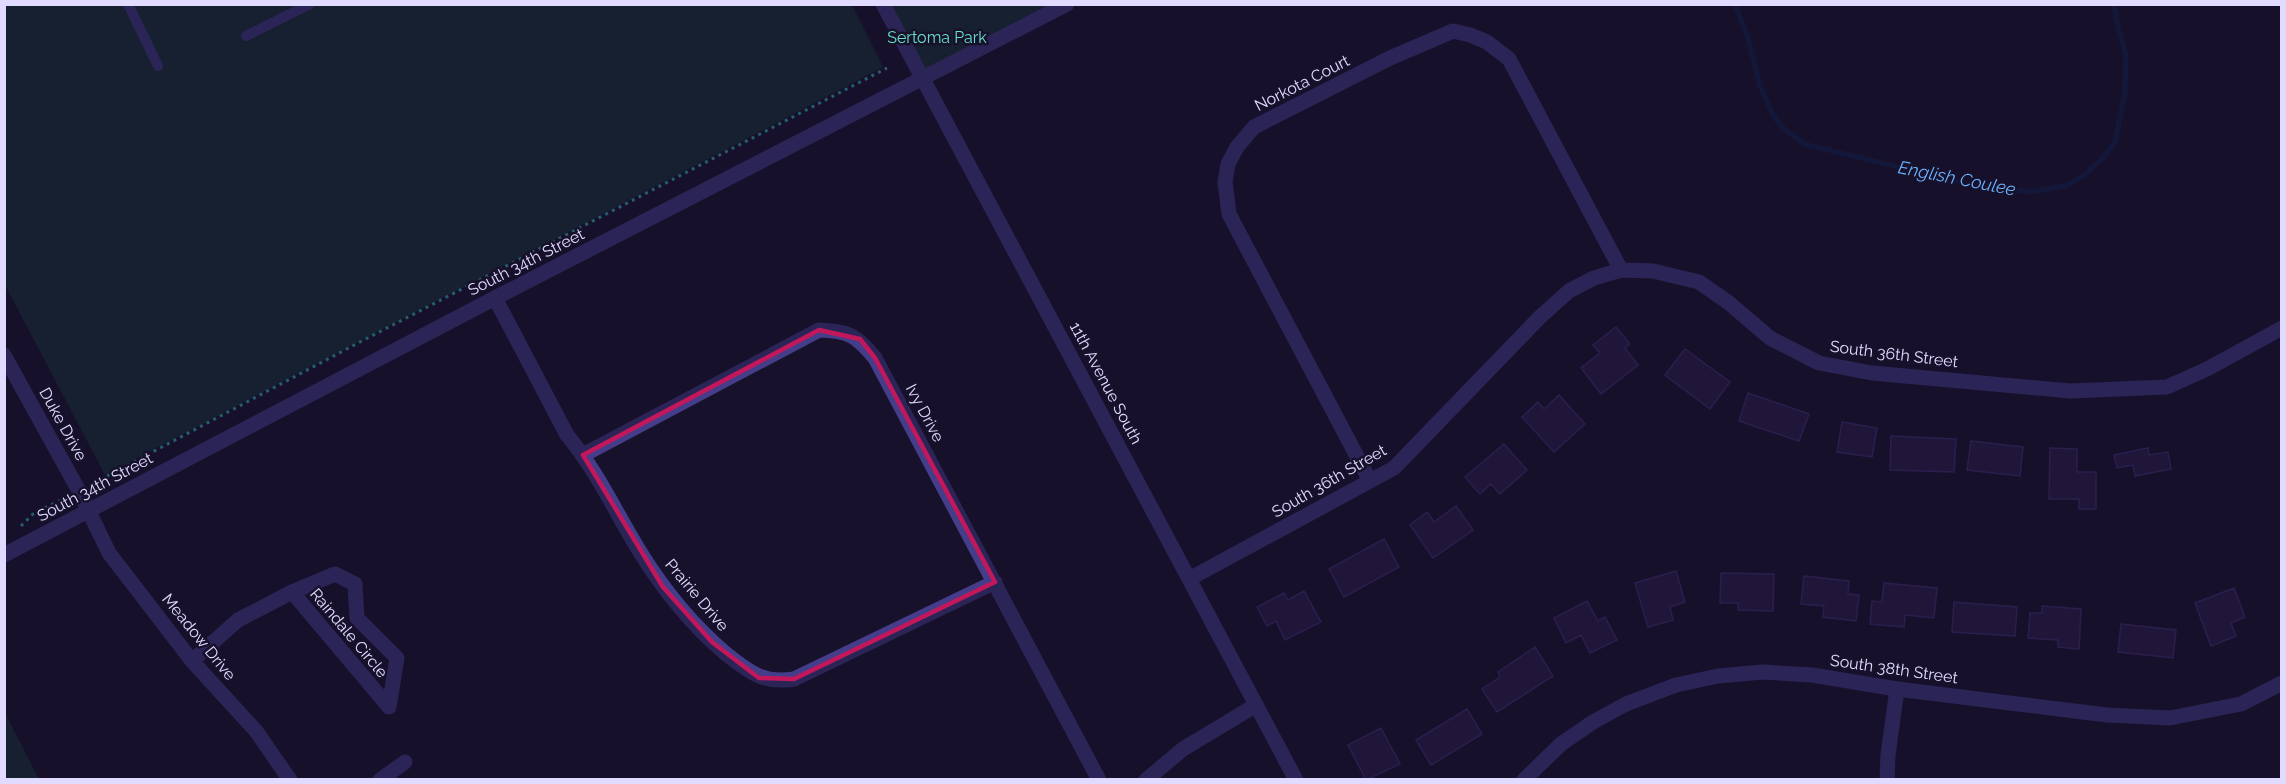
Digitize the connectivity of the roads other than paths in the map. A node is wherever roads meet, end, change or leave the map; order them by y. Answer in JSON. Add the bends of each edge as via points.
{"nodes":[{"id":1,"x":128,"y":4,"type":"edge"},
{"id":2,"x":310,"y":4,"type":"edge"},
{"id":3,"x":883,"y":4,"type":"edge"},
{"id":4,"x":1067,"y":4,"type":"edge"},
{"id":5,"x":246,"y":36,"type":"dead end"},
{"id":6,"x":158,"y":66,"type":"dead end"},
{"id":7,"x":924,"y":79,"type":"junction"},
{"id":8,"x":1620,"y":270,"type":"junction"},
{"id":9,"x":495,"y":298,"type":"junction"},
{"id":10,"x":2282,"y":328,"type":"edge"},
{"id":11,"x":4,"y":355,"type":"edge"},
{"id":12,"x":583,"y":455,"type":"junction"},
{"id":13,"x":1370,"y":481,"type":"junction"},
{"id":14,"x":89,"y":511,"type":"junction"},
{"id":15,"x":4,"y":555,"type":"edge"},
{"id":16,"x":1189,"y":579,"type":"junction"},
{"id":17,"x":995,"y":582,"type":"junction"},
{"id":18,"x":292,"y":592,"type":"junction"},
{"id":19,"x":192,"y":661,"type":"junction"},
{"id":20,"x":2282,"y":683,"type":"edge"},
{"id":21,"x":1897,"y":689,"type":"junction"},
{"id":22,"x":1256,"y":705,"type":"junction"},
{"id":23,"x":405,"y":762,"type":"dead end"},
{"id":24,"x":290,"y":780,"type":"edge"},
{"id":25,"x":380,"y":780,"type":"edge"},
{"id":26,"x":1100,"y":780,"type":"edge"},
{"id":27,"x":1146,"y":780,"type":"edge"},
{"id":28,"x":1296,"y":780,"type":"edge"},
{"id":29,"x":1524,"y":780,"type":"edge"},
{"id":30,"x":1887,"y":780,"type":"edge"}],
"edges":[{"from":1,"to":6,"type":"lane"},
{"from":2,"to":5,"type":"lane"},
{"from":3,"to":7,"type":"street","name":"11th Avenue South"},
{"from":4,"to":7,"type":"street","name":"South 34th Street"},
{"from":7,"to":9,"type":"street","name":"South 34th Street"},
{"from":7,"to":16,"type":"street","name":"11th Avenue South"},
{"from":8,"to":10,"type":"street","name":"South 36th Street","via":[[1653,271],[1699,282],[1770,338],[1819,363],[1872,373],[2070,391],[2167,387]]},
{"from":8,"to":13,"type":"street","name":"South 36th Street","via":[[1569,291],[1394,468]]},
{"from":8,"to":13,"type":"street","name":"Norkota Court","via":[[1509,59],[1470,35],[1453,32],[1427,42],[1254,127],[1228,164],[1225,182],[1230,214]]},
{"from":9,"to":12,"type":"street","name":"Prairie Drive","via":[[567,435]]},
{"from":9,"to":14,"type":"street","name":"South 34th Street"},
{"from":11,"to":14,"type":"street","name":"Duke Drive"},
{"from":12,"to":17,"type":"street","name":"Prairie Drive","via":[[641,554],[685,614],[712,642],[759,678],[794,680]]},
{"from":12,"to":17,"type":"street","name":"Ivy Drive","via":[[819,330],[838,331],[860,339],[875,358]]},
{"from":13,"to":16,"type":"street","name":"South 36th Street"},
{"from":14,"to":15,"type":"street","name":"South 34th Street"},
{"from":14,"to":19,"type":"street","name":"Meadow Drive","via":[[110,553]]},
{"from":16,"to":22,"type":"street","name":"11th Avenue South"},
{"from":17,"to":26,"type":"street","name":"Ivy Drive"},
{"from":18,"to":18,"type":"street","name":"Raindale Circle","via":[[388,707],[397,658],[357,618],[355,584],[336,574]]},
{"from":18,"to":19,"type":"street","name":"Raindale Circle","via":[[238,620]]},
{"from":19,"to":24,"type":"street","name":"Meadow Drive","via":[[256,731]]},
{"from":20,"to":21,"type":"street","name":"South 38th Street","via":[[2241,704],[2170,718],[2107,715]]},
{"from":21,"to":29,"type":"street","name":"South 38th Street","via":[[1812,675],[1763,672],[1676,685],[1626,704],[1593,722],[1561,744]]},
{"from":21,"to":30,"type":"street"},
{"from":22,"to":27,"type":"street","via":[[1183,749]]},
{"from":22,"to":28,"type":"street","name":"11th Avenue South"},
{"from":23,"to":25,"type":"street"}]}
